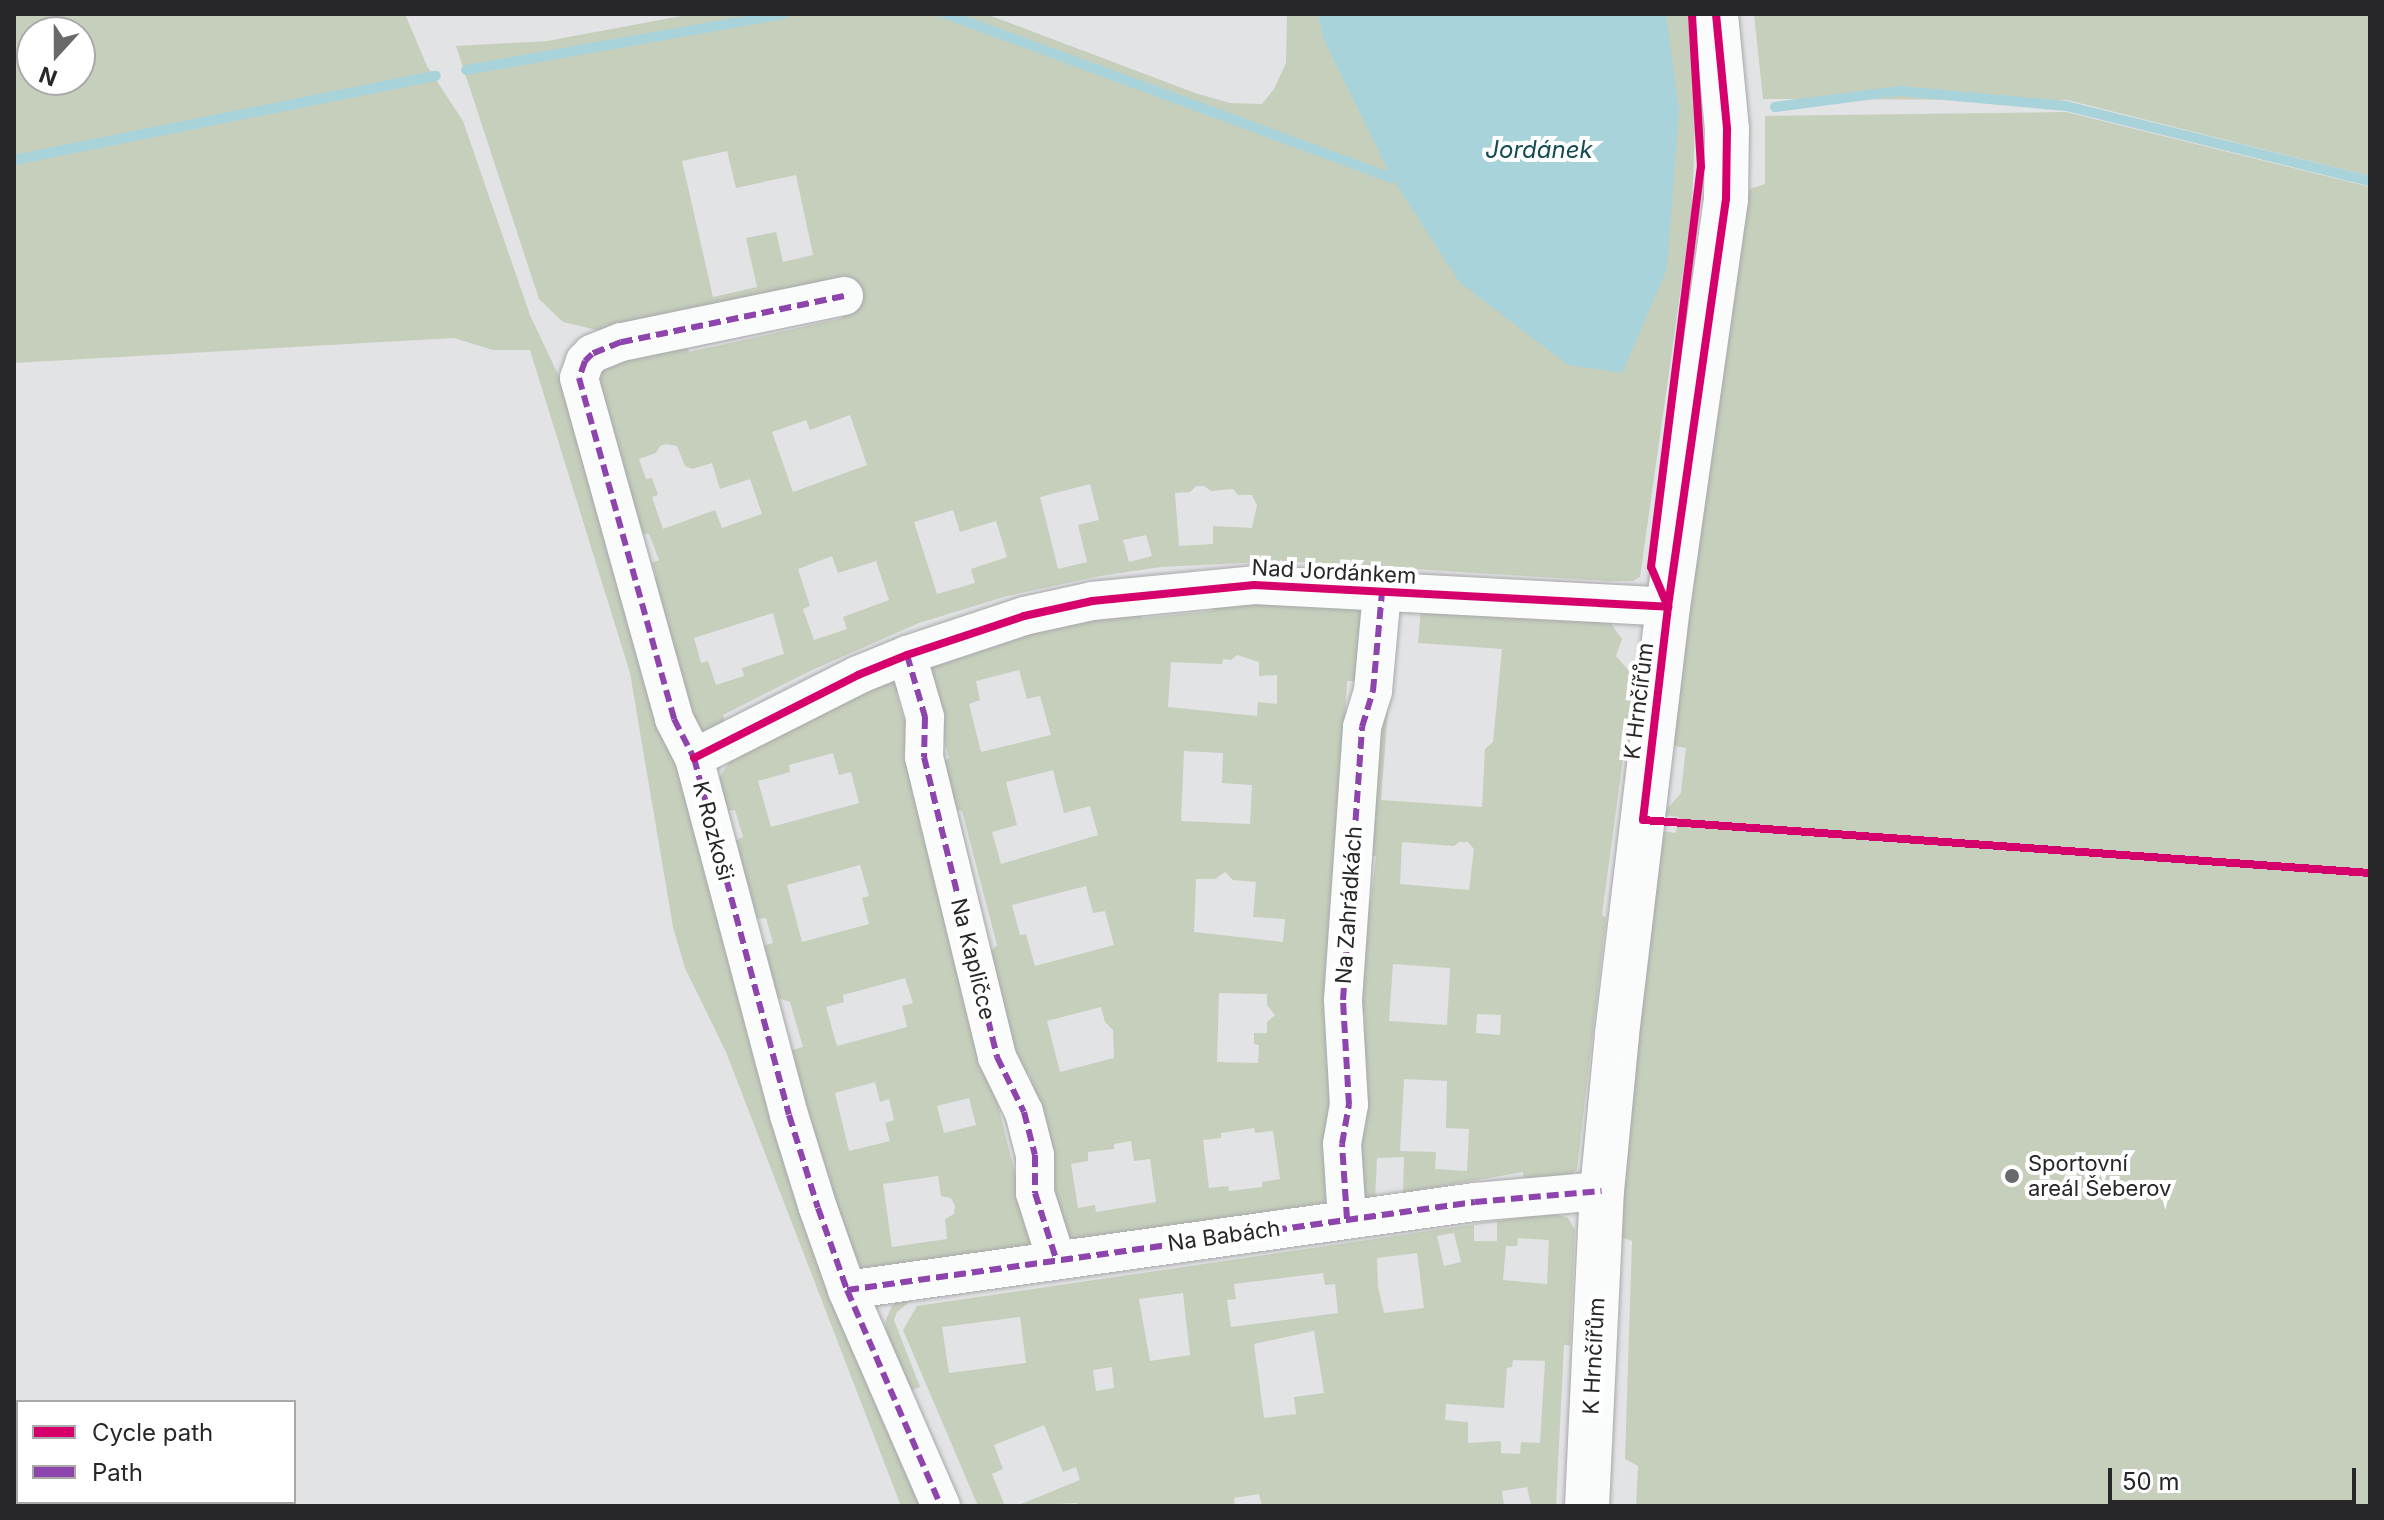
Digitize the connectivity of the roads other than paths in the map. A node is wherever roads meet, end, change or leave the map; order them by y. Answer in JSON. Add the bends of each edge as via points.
{"nodes":[{"id":1,"x":1716,"y":14,"type":"edge"},
{"id":2,"x":844,"y":296,"type":"dead end"},
{"id":3,"x":1382,"y":592,"type":"junction"},
{"id":4,"x":1668,"y":607,"type":"junction"},
{"id":5,"x":907,"y":655,"type":"junction"},
{"id":6,"x":694,"y":758,"type":"junction"},
{"id":7,"x":1602,"y":1191,"type":"junction"},
{"id":8,"x":1347,"y":1219,"type":"junction"},
{"id":9,"x":1056,"y":1259,"type":"junction"},
{"id":10,"x":847,"y":1290,"type":"junction"},
{"id":11,"x":941,"y":1506,"type":"edge"},
{"id":12,"x":1587,"y":1506,"type":"edge"}],
"edges":[{"from":1,"to":4,"type":"street","name":"K Hrnčířům","via":[[1727,129],[1726,199]]},
{"from":2,"to":6,"type":"street","name":"K Rozkoši","via":[[621,342],[592,354],[580,370],[674,719]]},
{"from":3,"to":4,"type":"street","name":"Nad Jordánkem"},
{"from":3,"to":5,"type":"street","name":"Nad Jordánkem","via":[[1254,585],[1092,601],[1024,616]]},
{"from":3,"to":8,"type":"street","name":"Na Zahrádkách","via":[[1373,691],[1362,727],[1343,1000],[1349,1105],[1342,1144]]},
{"from":4,"to":7,"type":"street","name":"K Hrnčířům"},
{"from":5,"to":6,"type":"street","name":"Nad Jordánkem"},
{"from":5,"to":9,"type":"street","name":"Na Kapličce","via":[[925,717],[924,757],[997,1057],[1024,1112],[1035,1155],[1035,1193]]},
{"from":6,"to":10,"type":"street","name":"K Rozkoši","via":[[789,1115]]},
{"from":7,"to":8,"type":"street","name":"Na Babách"},
{"from":7,"to":12,"type":"street","name":"K Hrnčířům"},
{"from":8,"to":9,"type":"street","name":"Na Babách"},
{"from":9,"to":10,"type":"street","name":"Na Babách"},
{"from":10,"to":11,"type":"street","name":"K Rozkoši"}]}
